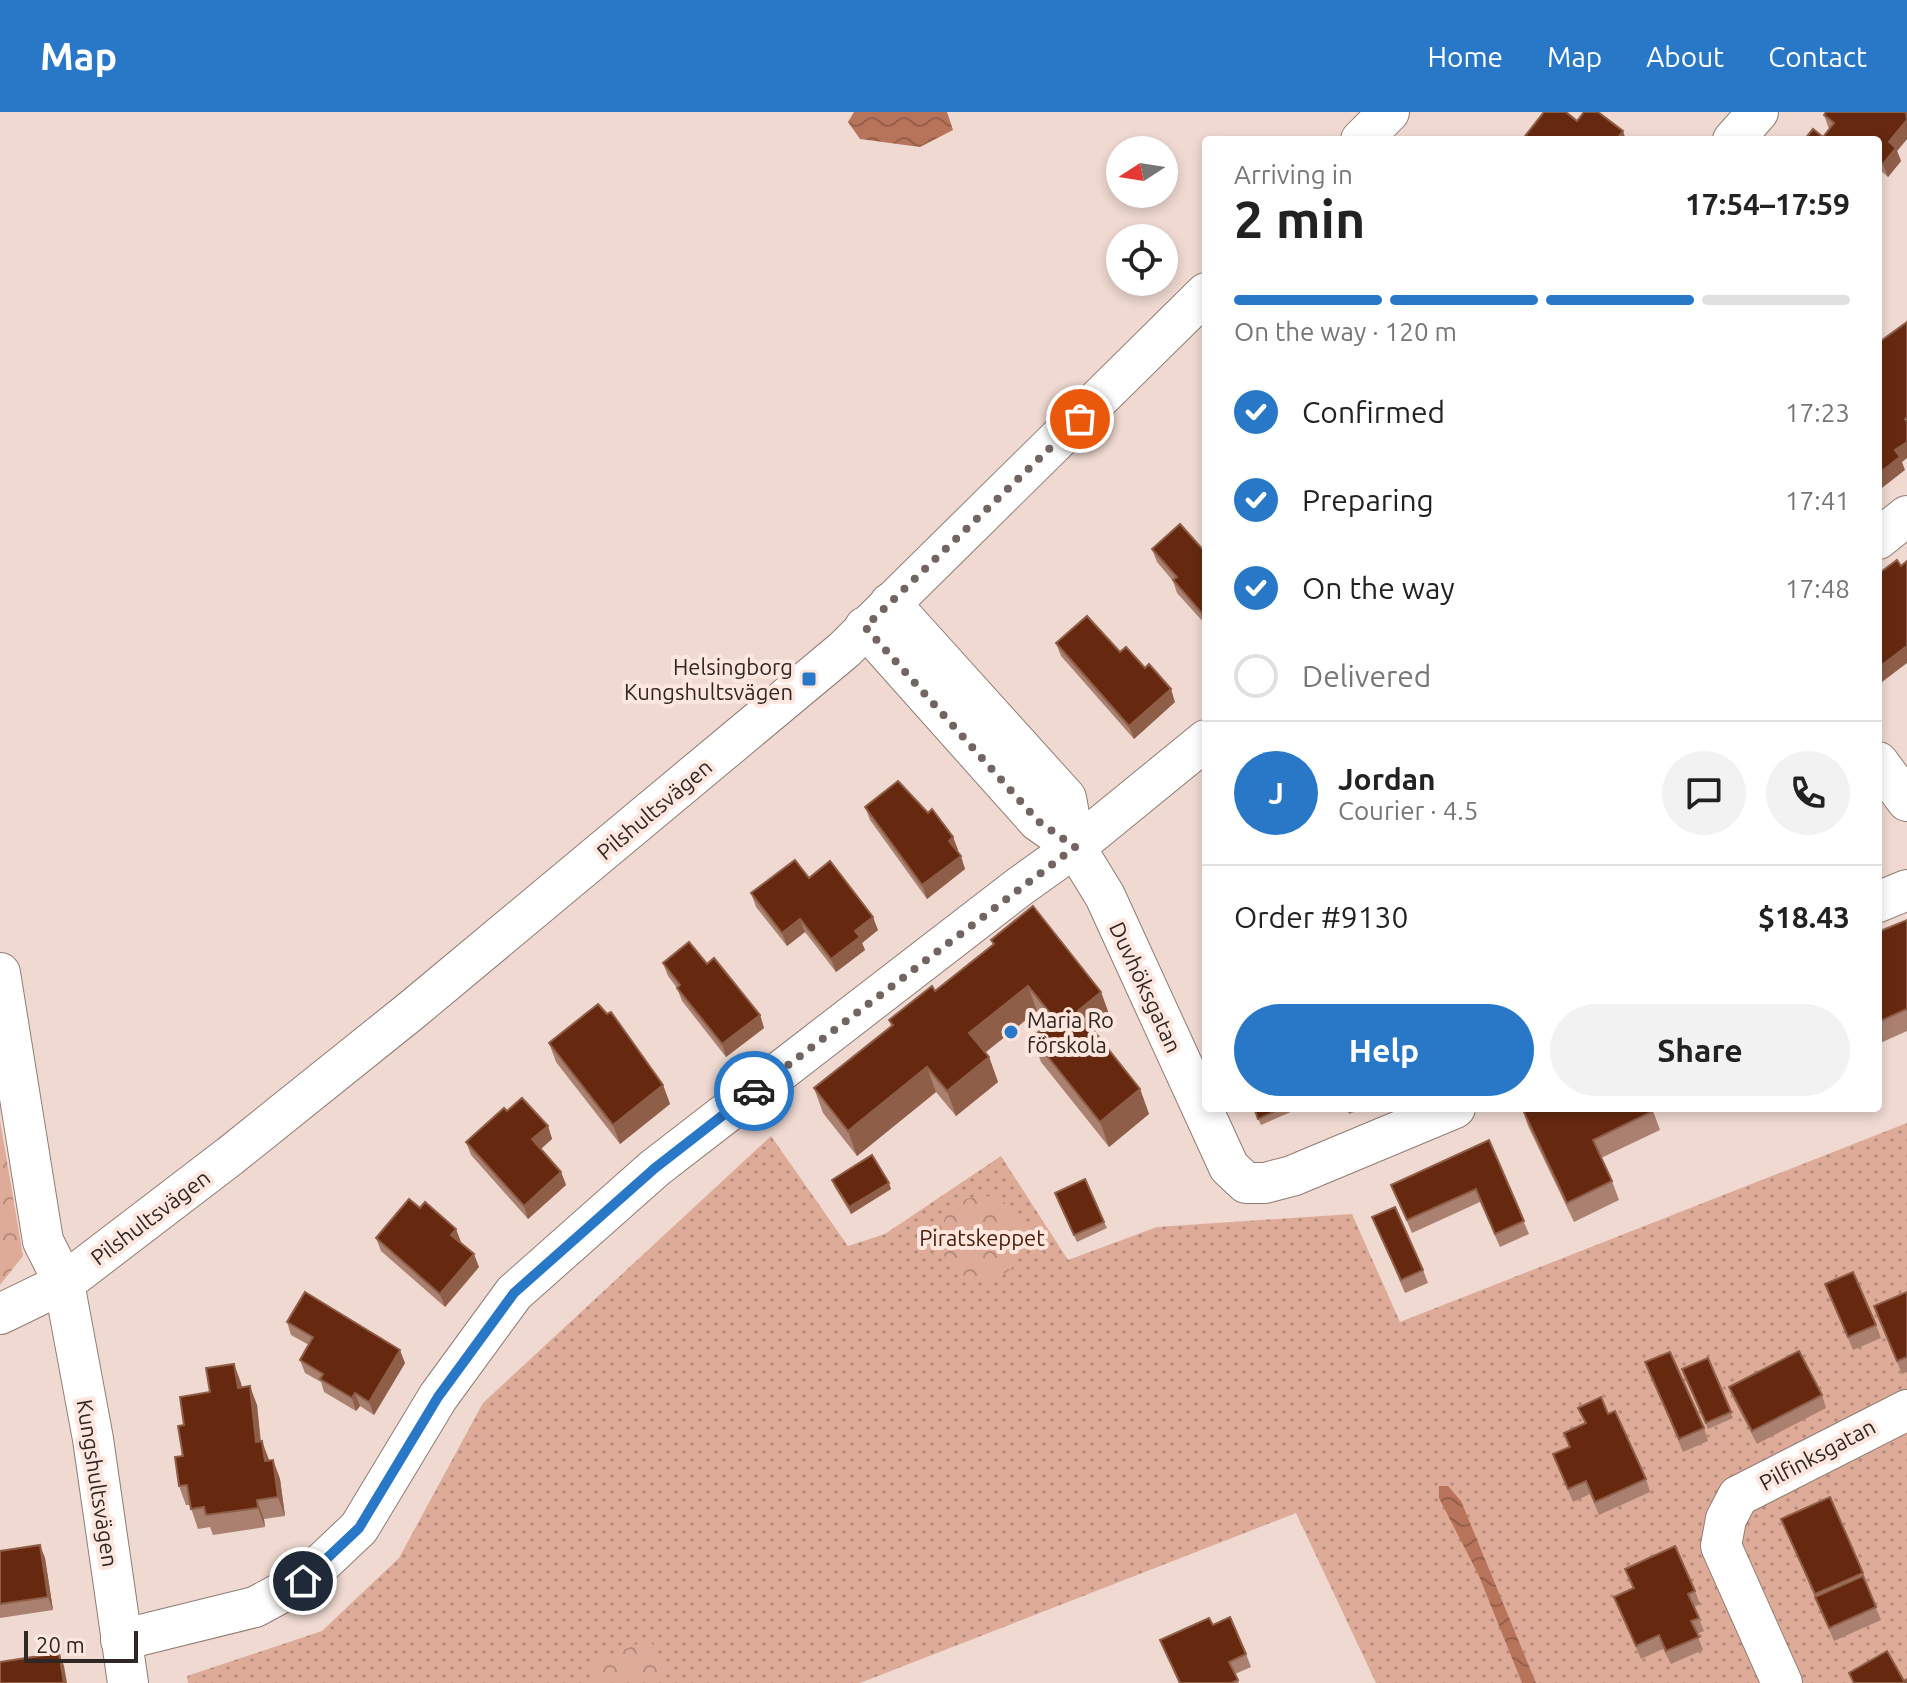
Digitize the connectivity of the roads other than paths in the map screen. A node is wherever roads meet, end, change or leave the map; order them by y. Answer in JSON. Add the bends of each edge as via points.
{"nodes":[{"id":1,"x":1389,"y":112,"type":"edge"},
{"id":2,"x":1758,"y":112,"type":"edge"},
{"id":3,"x":1365,"y":136,"type":"edge"},
{"id":4,"x":1737,"y":136,"type":"edge"},
{"id":5,"x":1202,"y":297,"type":"edge"},
{"id":6,"x":1907,"y":516,"type":"edge"},
{"id":7,"x":1882,"y":536,"type":"edge"},
{"id":8,"x":877,"y":615,"type":"junction"},
{"id":9,"x":1202,"y":743,"type":"edge"},
{"id":10,"x":1882,"y":767,"type":"edge"},
{"id":11,"x":1907,"y":801,"type":"edge"},
{"id":12,"x":1075,"y":847,"type":"junction"},
{"id":13,"x":1907,"y":890,"type":"edge"},
{"id":14,"x":1882,"y":900,"type":"edge"},
{"id":15,"x":0,"y":973,"type":"edge"},
{"id":16,"x":1202,"y":1108,"type":"edge"},
{"id":17,"x":1204,"y":1112,"type":"edge"},
{"id":18,"x":1445,"y":1112,"type":"edge"},
{"id":19,"x":64,"y":1283,"type":"junction"},
{"id":20,"x":0,"y":1314,"type":"edge"},
{"id":21,"x":1907,"y":1410,"type":"edge"},
{"id":22,"x":121,"y":1640,"type":"junction"},
{"id":23,"x":128,"y":1683,"type":"edge"},
{"id":24,"x":1782,"y":1683,"type":"edge"}],
"edges":[{"from":1,"to":3,"type":"street"},
{"from":2,"to":4,"type":"street"},
{"from":5,"to":8,"type":"street","name":"Pilshultsvägen"},
{"from":6,"to":7,"type":"street"},
{"from":8,"to":12,"type":"street","name":"Duvhöksgatan","via":[[1038,821]]},
{"from":8,"to":19,"type":"street","name":"Pilshultsvägen","via":[[844,650],[412,1010]]},
{"from":9,"to":12,"type":"street"},
{"from":10,"to":11,"type":"street"},
{"from":12,"to":16,"type":"street","name":"Duvhöksgatan","via":[[1105,896]]},
{"from":12,"to":22,"type":"street","via":[[655,1168],[514,1293],[438,1397],[359,1528],[303,1581],[255,1607]]},
{"from":13,"to":14,"type":"street"},
{"from":15,"to":19,"type":"street","via":[[43,1241]]},
{"from":17,"to":18,"type":"street","name":"Duvhöksgatan","via":[[1229,1167],[1246,1183],[1265,1183]]},
{"from":19,"to":20,"type":"street","name":"Pilshultsvägen"},
{"from":19,"to":22,"type":"street","name":"Kungshultsvägen","via":[[93,1439]]},
{"from":21,"to":24,"type":"street","name":"Pilfinksgatan","via":[[1738,1496],[1726,1519],[1721,1546]]},
{"from":22,"to":23,"type":"street","name":"Kungshultsvägen"}]}
